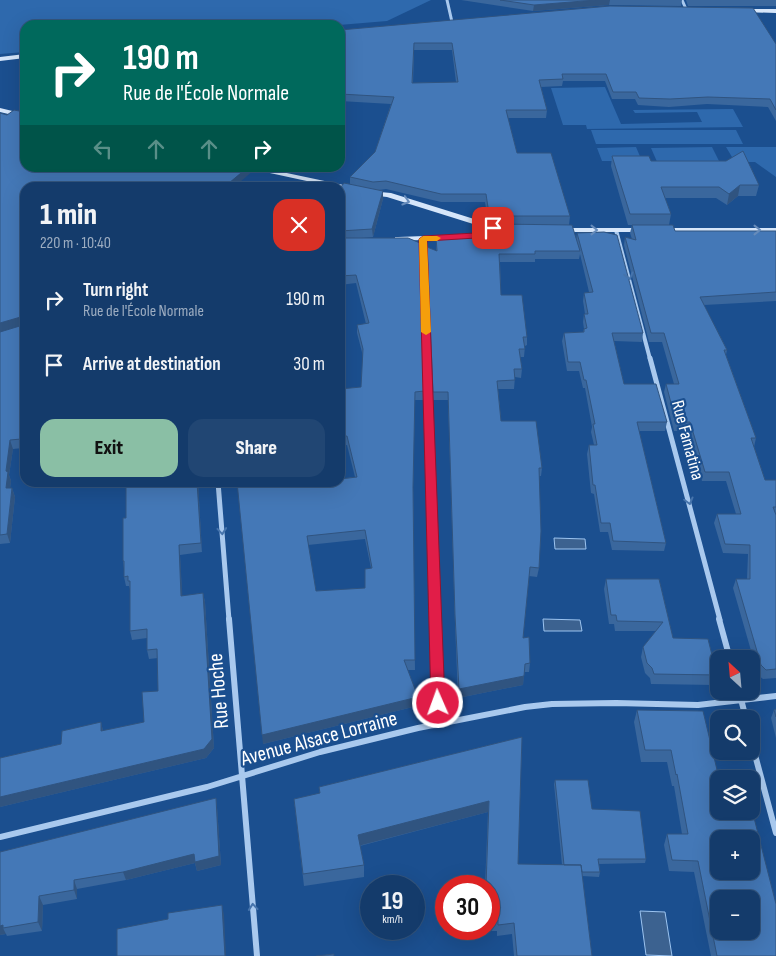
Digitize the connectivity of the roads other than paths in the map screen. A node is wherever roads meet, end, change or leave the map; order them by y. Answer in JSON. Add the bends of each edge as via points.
{"nodes":[{"id":1,"x":447,"y":0,"type":"edge"},
{"id":2,"x":682,"y":0,"type":"edge"},
{"id":3,"x":678,"y":9,"type":"edge"},
{"id":4,"x":689,"y":9,"type":"joint"},
{"id":5,"x":737,"y":10,"type":"edge"},
{"id":6,"x":776,"y":11,"type":"edge"},
{"id":7,"x":460,"y":21,"type":"edge"},
{"id":8,"x":444,"y":22,"type":"edge"},
{"id":9,"x":452,"y":22,"type":"junction"},
{"id":10,"x":20,"y":57,"type":"edge"},
{"id":11,"x":0,"y":59,"type":"edge"},
{"id":12,"x":0,"y":110,"type":"edge"},
{"id":13,"x":20,"y":115,"type":"edge"},
{"id":14,"x":276,"y":172,"type":"edge"},
{"id":15,"x":324,"y":182,"type":"edge"},
{"id":16,"x":345,"y":186,"type":"edge"},
{"id":17,"x":493,"y":228,"type":"junction"},
{"id":18,"x":511,"y":229,"type":"edge"},
{"id":19,"x":556,"y":230,"type":"edge"},
{"id":20,"x":616,"y":230,"type":"junction"},
{"id":21,"x":776,"y":230,"type":"edge"},
{"id":22,"x":394,"y":239,"type":"edge"},
{"id":23,"x":423,"y":239,"type":"junction"},
{"id":24,"x":218,"y":487,"type":"edge"},
{"id":25,"x":728,"y":650,"type":"edge"},
{"id":26,"x":776,"y":696,"type":"edge"},
{"id":27,"x":741,"y":701,"type":"junction"},
{"id":28,"x":744,"y":710,"type":"edge"},
{"id":29,"x":441,"y":724,"type":"junction"},
{"id":30,"x":756,"y":760,"type":"edge"},
{"id":31,"x":242,"y":776,"type":"junction"},
{"id":32,"x":776,"y":833,"type":"edge"},
{"id":33,"x":0,"y":838,"type":"edge"},
{"id":34,"x":256,"y":956,"type":"edge"}],
"edges":[{"from":1,"to":9,"type":"street"},
{"from":2,"to":4,"type":"street"},
{"from":3,"to":4,"type":"main road"},
{"from":5,"to":6,"type":"main road"},
{"from":7,"to":9,"type":"main road"},
{"from":8,"to":9,"type":"main road"},
{"from":10,"to":11,"type":"main road"},
{"from":12,"to":13,"type":"main road"},
{"from":14,"to":15,"type":"main road","one_way":true},
{"from":16,"to":17,"type":"main road","one_way":true,"via":[[388,195]]},
{"from":17,"to":18,"type":"main road"},
{"from":17,"to":23,"type":"main road","via":[[476,236]]},
{"from":19,"to":20,"type":"main road","one_way":true},
{"from":20,"to":21,"type":"main road","one_way":true},
{"from":20,"to":25,"type":"street","name":"Rue Famatina","one_way":true},
{"from":22,"to":23,"type":"main road"},
{"from":23,"to":29,"type":"street","via":[[438,713]]},
{"from":24,"to":31,"type":"street","name":"Rue Hoche","one_way":true},
{"from":26,"to":27,"type":"street","name":"Avenue Alsace Lorraine"},
{"from":27,"to":28,"type":"street"},
{"from":27,"to":29,"type":"street","name":"Avenue Alsace Lorraine","via":[[698,705],[552,704]]},
{"from":29,"to":31,"type":"street","name":"Avenue Alsace Lorraine","via":[[320,752]]},
{"from":30,"to":32,"type":"street"},
{"from":31,"to":33,"type":"street","name":"Avenue Alsace Lorraine"},
{"from":34,"to":31,"type":"street","name":"Rue Hoche","one_way":true}]}
